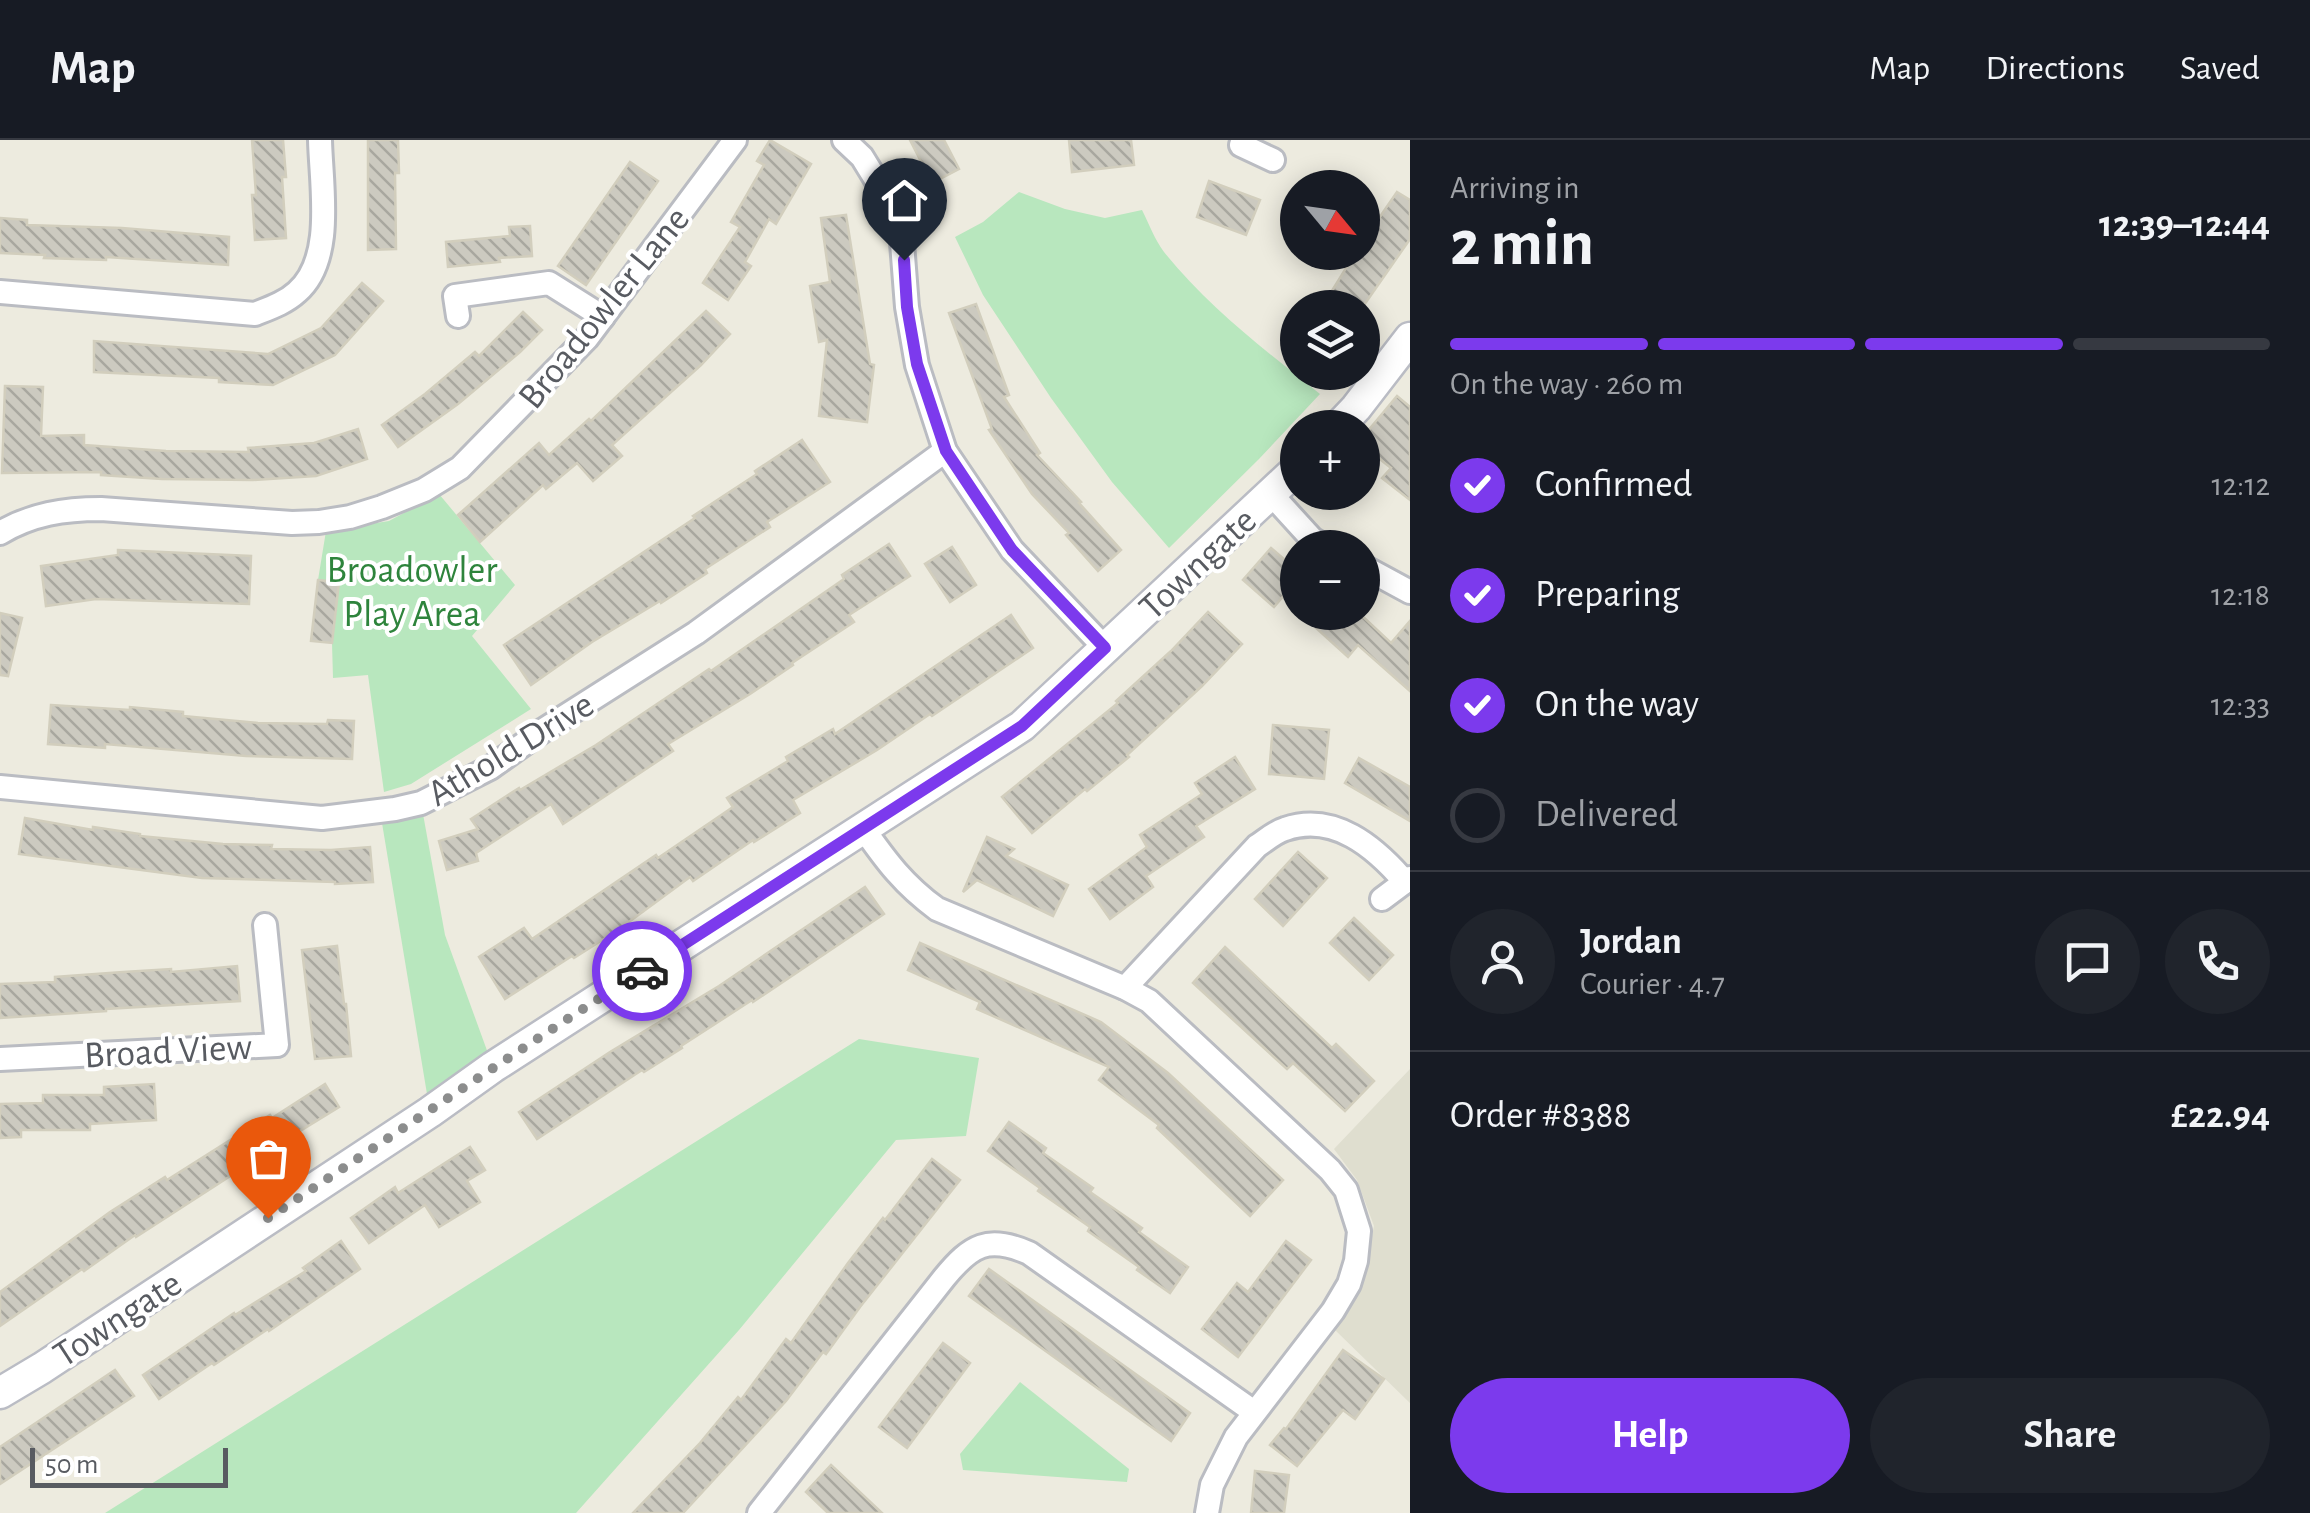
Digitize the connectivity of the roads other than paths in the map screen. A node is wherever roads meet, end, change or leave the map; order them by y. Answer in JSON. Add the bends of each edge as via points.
{"nodes":[{"id":1,"x":320,"y":140,"type":"edge"},
{"id":2,"x":735,"y":140,"type":"edge"},
{"id":3,"x":844,"y":140,"type":"edge"},
{"id":4,"x":1243,"y":140,"type":"edge"},
{"id":5,"x":1272,"y":160,"type":"dead end"},
{"id":6,"x":0,"y":292,"type":"edge"},
{"id":7,"x":458,"y":316,"type":"dead end"},
{"id":8,"x":603,"y":316,"type":"junction"},
{"id":9,"x":1410,"y":338,"type":"edge"},
{"id":10,"x":1354,"y":410,"type":"edge"},
{"id":11,"x":946,"y":451,"type":"junction"},
{"id":12,"x":1280,"y":485,"type":"edge"},
{"id":13,"x":1271,"y":494,"type":"junction"},
{"id":14,"x":1304,"y":530,"type":"edge"},
{"id":15,"x":0,"y":532,"type":"edge"},
{"id":16,"x":1380,"y":576,"type":"edge"},
{"id":17,"x":1410,"y":592,"type":"edge"},
{"id":18,"x":1105,"y":648,"type":"junction"},
{"id":19,"x":0,"y":787,"type":"edge"},
{"id":20,"x":863,"y":828,"type":"junction"},
{"id":21,"x":1407,"y":880,"type":"edge"},
{"id":22,"x":1382,"y":899,"type":"dead end"},
{"id":23,"x":265,"y":924,"type":"dead end"},
{"id":24,"x":1125,"y":988,"type":"junction"},
{"id":25,"x":0,"y":1058,"type":"edge"},
{"id":26,"x":0,"y":1393,"type":"edge"},
{"id":27,"x":1254,"y":1412,"type":"junction"},
{"id":28,"x":759,"y":1513,"type":"edge"},
{"id":29,"x":1207,"y":1513,"type":"edge"}],
"edges":[{"from":1,"to":6,"type":"street","via":[[321,253],[312,274],[279,304],[255,314]]},
{"from":2,"to":8,"type":"street","name":"Broadowler Lane"},
{"from":3,"to":11,"type":"street","via":[[862,158],[901,230],[917,364]]},
{"from":4,"to":5,"type":"street"},
{"from":7,"to":8,"type":"street","via":[[455,296],[549,282]]},
{"from":8,"to":15,"type":"street","name":"Broadowler Lane","via":[[460,468],[382,507],[292,523],[72,509]]},
{"from":9,"to":10,"type":"street"},
{"from":11,"to":18,"type":"street","via":[[1012,550]]},
{"from":11,"to":19,"type":"street","name":"Athold Drive","via":[[696,633],[490,768],[422,803],[322,818]]},
{"from":12,"to":13,"type":"street","name":"Towngate"},
{"from":13,"to":14,"type":"street"},
{"from":13,"to":18,"type":"street","name":"Towngate"},
{"from":16,"to":17,"type":"street"},
{"from":18,"to":20,"type":"street","name":"Towngate","via":[[1022,726]]},
{"from":20,"to":24,"type":"street","via":[[896,874],[937,909]]},
{"from":20,"to":26,"type":"street","name":"Towngate"},
{"from":21,"to":22,"type":"street"},
{"from":21,"to":24,"type":"street","via":[[1352,834],[1304,824],[1281,830],[1258,846]]},
{"from":23,"to":25,"type":"street","name":"Broad View","via":[[276,1044]]},
{"from":24,"to":27,"type":"street","via":[[1170,1018],[1330,1170],[1355,1212],[1359,1231],[1349,1284]]},
{"from":27,"to":28,"type":"street","via":[[1028,1253],[985,1244],[962,1256]]},
{"from":27,"to":29,"type":"street","via":[[1222,1461]]}]}
